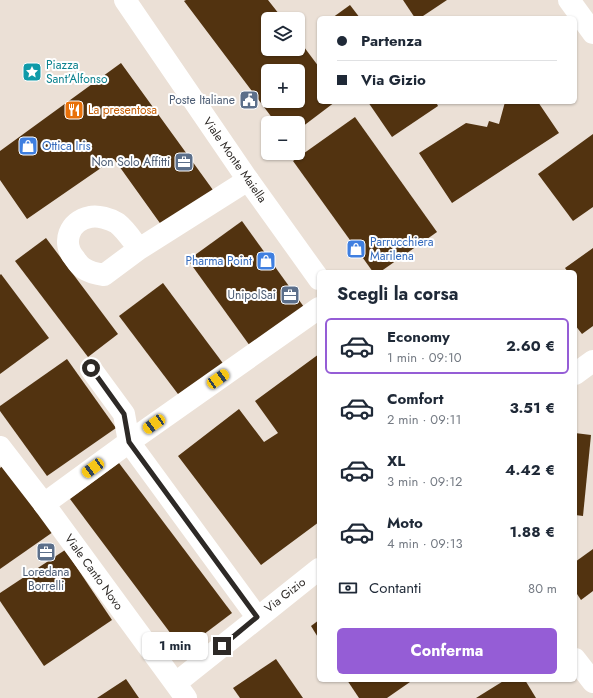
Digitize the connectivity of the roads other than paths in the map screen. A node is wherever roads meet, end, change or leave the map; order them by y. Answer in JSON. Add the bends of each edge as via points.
{"nodes":[{"id":1,"x":126,"y":0,"type":"edge"},
{"id":2,"x":569,"y":0,"type":"edge"},
{"id":3,"x":593,"y":33,"type":"edge"},
{"id":4,"x":248,"y":180,"type":"junction"},
{"id":5,"x":139,"y":249,"type":"dead end"},
{"id":6,"x":317,"y":276,"type":"edge"},
{"id":7,"x":317,"y":309,"type":"edge"},
{"id":8,"x":593,"y":361,"type":"edge"},
{"id":9,"x":91,"y":368,"type":"dead end"},
{"id":10,"x":577,"y":373,"type":"edge"},
{"id":11,"x":129,"y":442,"type":"junction"},
{"id":12,"x":0,"y":447,"type":"edge"},
{"id":13,"x":44,"y":504,"type":"junction"},
{"id":14,"x":317,"y":571,"type":"edge"},
{"id":15,"x":257,"y":617,"type":"junction"},
{"id":16,"x":577,"y":662,"type":"edge"},
{"id":17,"x":593,"y":682,"type":"edge"},
{"id":18,"x":181,"y":691,"type":"edge"}],
"edges":[{"from":1,"to":4,"type":"street","name":"Viale Monte Maiella"},
{"from":2,"to":3,"type":"street"},
{"from":4,"to":5,"type":"street"},
{"from":4,"to":6,"type":"street","name":"Viale Monte Maiella"},
{"from":7,"to":11,"type":"street"},
{"from":8,"to":10,"type":"street"},
{"from":9,"to":11,"type":"street","via":[[124,414]]},
{"from":11,"to":13,"type":"street"},
{"from":11,"to":15,"type":"street"},
{"from":12,"to":13,"type":"street","name":"Viale Canto Novo"},
{"from":13,"to":18,"type":"street","name":"Viale Canto Novo"},
{"from":14,"to":15,"type":"street","name":"Via Gizio"},
{"from":15,"to":18,"type":"street","name":"Via Gizio"},
{"from":16,"to":17,"type":"street"}]}
